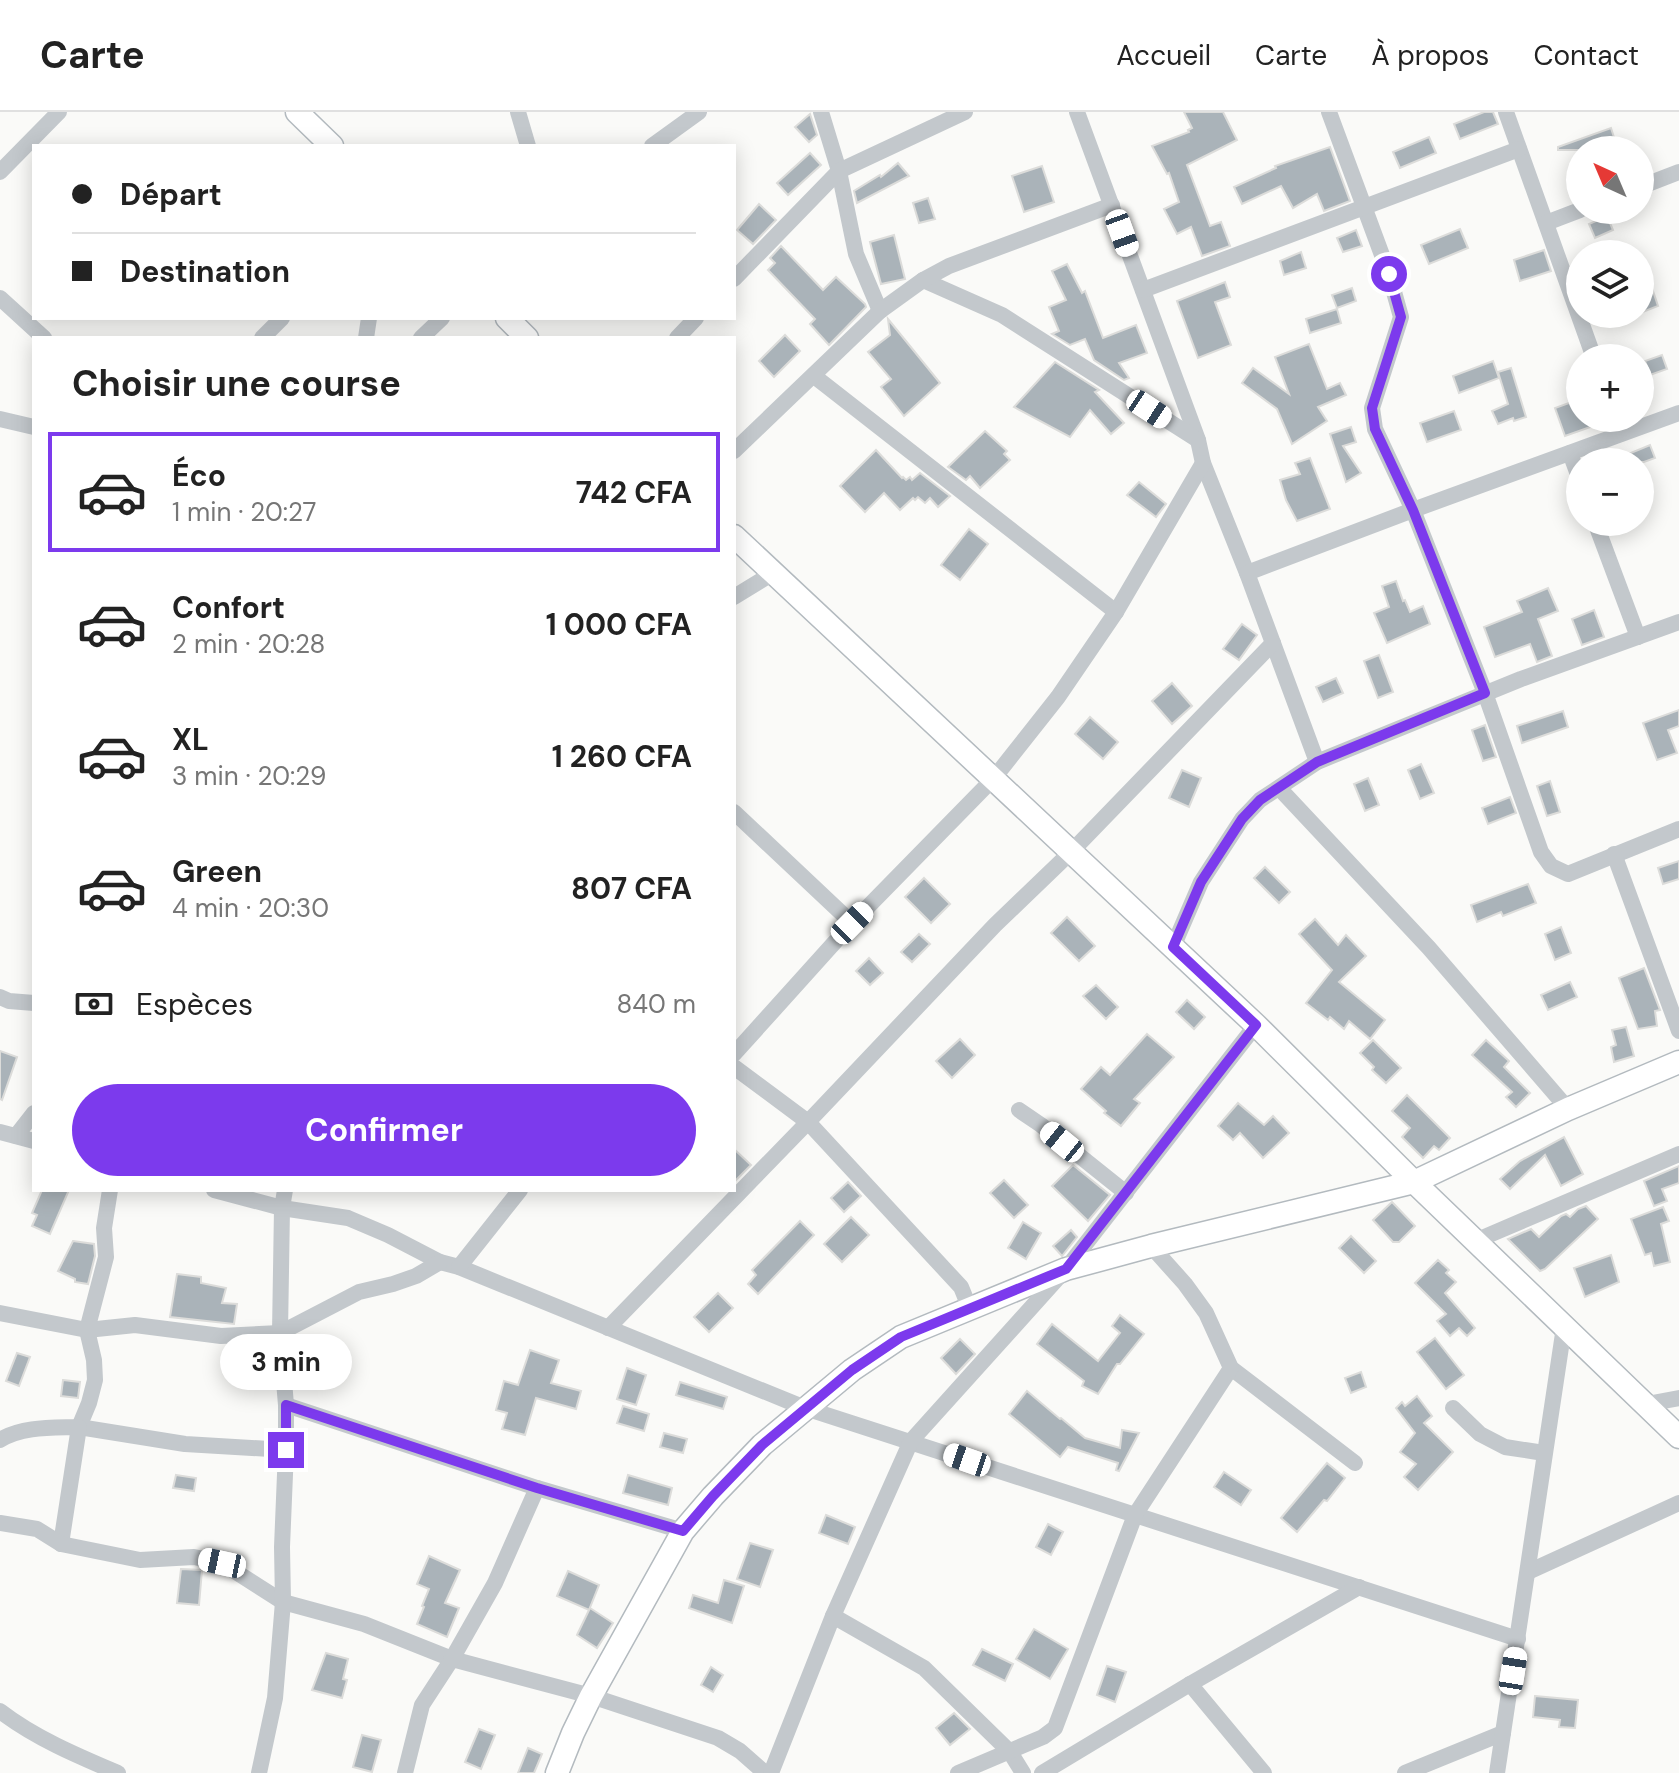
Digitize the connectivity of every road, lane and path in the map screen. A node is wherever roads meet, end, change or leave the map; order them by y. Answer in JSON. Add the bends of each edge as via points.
{"nodes":[{"id":1,"x":59,"y":112,"type":"edge"},
{"id":2,"x":297,"y":112,"type":"edge"},
{"id":3,"x":518,"y":112,"type":"edge"},
{"id":4,"x":699,"y":112,"type":"edge"},
{"id":5,"x":821,"y":112,"type":"edge"},
{"id":6,"x":965,"y":112,"type":"edge"},
{"id":7,"x":1077,"y":112,"type":"edge"},
{"id":8,"x":1329,"y":112,"type":"edge"},
{"id":9,"x":1506,"y":112,"type":"edge"},
{"id":10,"x":330,"y":144,"type":"edge"},
{"id":11,"x":527,"y":144,"type":"edge"},
{"id":12,"x":655,"y":144,"type":"edge"},
{"id":13,"x":1519,"y":149,"type":"junction"},
{"id":14,"x":839,"y":171,"type":"junction"},
{"id":15,"x":0,"y":172,"type":"edge"},
{"id":16,"x":1679,"y":172,"type":"edge"},
{"id":17,"x":1654,"y":182,"type":"edge"},
{"id":18,"x":1112,"y":205,"type":"junction"},
{"id":19,"x":1363,"y":207,"type":"junction"},
{"id":20,"x":1566,"y":215,"type":"edge"},
{"id":21,"x":1546,"y":223,"type":"junction"},
{"id":22,"x":736,"y":277,"type":"edge"},
{"id":23,"x":923,"y":280,"type":"junction"},
{"id":24,"x":1143,"y":290,"type":"junction"},
{"id":25,"x":0,"y":298,"type":"edge"},
{"id":26,"x":880,"y":311,"type":"junction"},
{"id":27,"x":280,"y":320,"type":"edge"},
{"id":28,"x":440,"y":320,"type":"edge"},
{"id":29,"x":509,"y":320,"type":"edge"},
{"id":30,"x":694,"y":320,"type":"edge"},
{"id":31,"x":42,"y":336,"type":"edge"},
{"id":32,"x":264,"y":336,"type":"edge"},
{"id":33,"x":423,"y":336,"type":"edge"},
{"id":34,"x":525,"y":336,"type":"edge"},
{"id":35,"x":679,"y":336,"type":"edge"},
{"id":36,"x":1589,"y":344,"type":"edge"},
{"id":37,"x":814,"y":376,"type":"junction"},
{"id":38,"x":1679,"y":413,"type":"edge"},
{"id":39,"x":1654,"y":418,"type":"edge"},
{"id":40,"x":0,"y":419,"type":"edge"},
{"id":41,"x":32,"y":427,"type":"edge"},
{"id":42,"x":1607,"y":432,"type":"edge"},
{"id":43,"x":1198,"y":440,"type":"junction"},
{"id":44,"x":1579,"y":448,"type":"edge"},
{"id":45,"x":736,"y":449,"type":"edge"},
{"id":46,"x":1566,"y":454,"type":"edge"},
{"id":47,"x":1203,"y":463,"type":"junction"},
{"id":48,"x":1413,"y":510,"type":"junction"},
{"id":49,"x":1600,"y":536,"type":"edge"},
{"id":50,"x":736,"y":538,"type":"edge"},
{"id":51,"x":773,"y":573,"type":"junction"},
{"id":52,"x":1247,"y":573,"type":"junction"},
{"id":53,"x":736,"y":596,"type":"edge"},
{"id":54,"x":1116,"y":612,"type":"junction"},
{"id":55,"x":1679,"y":622,"type":"edge"},
{"id":56,"x":1638,"y":637,"type":"junction"},
{"id":57,"x":1273,"y":643,"type":"junction"},
{"id":58,"x":1485,"y":693,"type":"junction"},
{"id":59,"x":1317,"y":762,"type":"junction"},
{"id":60,"x":994,"y":778,"type":"junction"},
{"id":61,"x":1279,"y":788,"type":"junction"},
{"id":62,"x":736,"y":814,"type":"edge"},
{"id":63,"x":1679,"y":829,"type":"edge"},
{"id":64,"x":1071,"y":852,"type":"junction"},
{"id":65,"x":1614,"y":854,"type":"junction"},
{"id":66,"x":852,"y":923,"type":"junction"},
{"id":67,"x":1173,"y":947,"type":"junction"},
{"id":68,"x":0,"y":997,"type":"edge"},
{"id":69,"x":32,"y":1003,"type":"edge"},
{"id":70,"x":1256,"y":1025,"type":"junction"},
{"id":71,"x":1679,"y":1031,"type":"edge"},
{"id":72,"x":736,"y":1052,"type":"edge"},
{"id":73,"x":1679,"y":1062,"type":"edge"},
{"id":74,"x":736,"y":1068,"type":"edge"},
{"id":75,"x":1568,"y":1109,"type":"junction"},
{"id":76,"x":1019,"y":1110,"type":"dead end"},
{"id":77,"x":32,"y":1115,"type":"edge"},
{"id":78,"x":808,"y":1122,"type":"junction"},
{"id":79,"x":8,"y":1134,"type":"edge"},
{"id":80,"x":32,"y":1140,"type":"edge"},
{"id":81,"x":1679,"y":1154,"type":"edge"},
{"id":82,"x":1414,"y":1182,"type":"junction"},
{"id":83,"x":110,"y":1192,"type":"edge"},
{"id":84,"x":222,"y":1192,"type":"edge"},
{"id":85,"x":285,"y":1192,"type":"edge"},
{"id":86,"x":518,"y":1192,"type":"edge"},
{"id":87,"x":1126,"y":1193,"type":"junction"},
{"id":88,"x":282,"y":1208,"type":"junction"},
{"id":89,"x":1475,"y":1241,"type":"junction"},
{"id":90,"x":1151,"y":1246,"type":"junction"},
{"id":91,"x":440,"y":1262,"type":"junction"},
{"id":92,"x":459,"y":1267,"type":"junction"},
{"id":93,"x":1066,"y":1269,"type":"junction"},
{"id":94,"x":970,"y":1309,"type":"junction"},
{"id":95,"x":2,"y":1319,"type":"edge"},
{"id":96,"x":1564,"y":1327,"type":"junction"},
{"id":97,"x":608,"y":1328,"type":"junction"},
{"id":98,"x":87,"y":1330,"type":"junction"},
{"id":99,"x":280,"y":1333,"type":"junction"},
{"id":100,"x":1231,"y":1368,"type":"junction"},
{"id":101,"x":1679,"y":1398,"type":"edge"},
{"id":102,"x":1647,"y":1404,"type":"junction"},
{"id":103,"x":286,"y":1405,"type":"junction"},
{"id":104,"x":805,"y":1408,"type":"junction"},
{"id":105,"x":1453,"y":1408,"type":"dead end"},
{"id":106,"x":79,"y":1427,"type":"junction"},
{"id":107,"x":1679,"y":1437,"type":"edge"},
{"id":108,"x":0,"y":1440,"type":"edge"},
{"id":109,"x":911,"y":1441,"type":"junction"},
{"id":110,"x":286,"y":1450,"type":"junction"},
{"id":111,"x":1544,"y":1453,"type":"junction"},
{"id":112,"x":1355,"y":1463,"type":"dead end"},
{"id":113,"x":537,"y":1488,"type":"junction"},
{"id":114,"x":1679,"y":1503,"type":"edge"},
{"id":115,"x":1135,"y":1515,"type":"junction"},
{"id":116,"x":0,"y":1523,"type":"edge"},
{"id":117,"x":683,"y":1531,"type":"junction"},
{"id":118,"x":61,"y":1544,"type":"junction"},
{"id":119,"x":1528,"y":1572,"type":"junction"},
{"id":120,"x":1359,"y":1587,"type":"junction"},
{"id":121,"x":283,"y":1602,"type":"junction"},
{"id":122,"x":833,"y":1616,"type":"junction"},
{"id":123,"x":1518,"y":1639,"type":"junction"},
{"id":124,"x":452,"y":1659,"type":"junction"},
{"id":125,"x":1190,"y":1684,"type":"junction"},
{"id":126,"x":591,"y":1696,"type":"junction"},
{"id":127,"x":0,"y":1711,"type":"edge"},
{"id":128,"x":1503,"y":1733,"type":"junction"},
{"id":129,"x":1010,"y":1752,"type":"junction"},
{"id":130,"x":118,"y":1773,"type":"edge"},
{"id":131,"x":259,"y":1773,"type":"edge"},
{"id":132,"x":405,"y":1773,"type":"edge"},
{"id":133,"x":557,"y":1773,"type":"edge"},
{"id":134,"x":765,"y":1773,"type":"edge"},
{"id":135,"x":771,"y":1773,"type":"edge"},
{"id":136,"x":958,"y":1773,"type":"edge"},
{"id":137,"x":1023,"y":1773,"type":"edge"},
{"id":138,"x":1042,"y":1773,"type":"edge"},
{"id":139,"x":1264,"y":1773,"type":"edge"},
{"id":140,"x":1405,"y":1773,"type":"edge"},
{"id":141,"x":1497,"y":1773,"type":"edge"}],
"edges":[{"from":1,"to":15,"type":"street"},
{"from":2,"to":10,"type":"street"},
{"from":3,"to":11,"type":"street"},
{"from":4,"to":12,"type":"street"},
{"from":5,"to":14,"type":"street"},
{"from":6,"to":14,"type":"street"},
{"from":7,"to":18,"type":"street"},
{"from":8,"to":19,"type":"street"},
{"from":9,"to":13,"type":"street"},
{"from":13,"to":19,"type":"street"},
{"from":13,"to":21,"type":"street"},
{"from":14,"to":22,"type":"street"},
{"from":14,"to":26,"type":"street","via":[[856,254]]},
{"from":16,"to":17,"type":"street"},
{"from":18,"to":23,"type":"street"},
{"from":18,"to":24,"type":"street"},
{"from":19,"to":24,"type":"street"},
{"from":19,"to":48,"type":"street","via":[[1401,317],[1372,408],[1375,429]]},
{"from":20,"to":21,"type":"street"},
{"from":21,"to":36,"type":"street"},
{"from":23,"to":26,"type":"street"},
{"from":23,"to":43,"type":"street","via":[[1002,315]]},
{"from":24,"to":43,"type":"street"},
{"from":25,"to":31,"type":"street"},
{"from":26,"to":37,"type":"street"},
{"from":27,"to":32,"type":"street"},
{"from":28,"to":33,"type":"street"},
{"from":29,"to":34,"type":"street"},
{"from":30,"to":35,"type":"street"},
{"from":37,"to":45,"type":"street"},
{"from":37,"to":54,"type":"street"},
{"from":38,"to":39,"type":"street"},
{"from":40,"to":41,"type":"street"},
{"from":42,"to":44,"type":"street"},
{"from":43,"to":47,"type":"street"},
{"from":46,"to":48,"type":"street"},
{"from":47,"to":52,"type":"street"},
{"from":47,"to":54,"type":"street"},
{"from":48,"to":52,"type":"street"},
{"from":48,"to":58,"type":"street"},
{"from":49,"to":56,"type":"street"},
{"from":50,"to":51,"type":"street"},
{"from":51,"to":53,"type":"street"},
{"from":51,"to":60,"type":"street"},
{"from":52,"to":57,"type":"street"},
{"from":54,"to":60,"type":"street"},
{"from":55,"to":56,"type":"street"},
{"from":56,"to":58,"type":"street"},
{"from":57,"to":59,"type":"street"},
{"from":57,"to":64,"type":"street"},
{"from":58,"to":59,"type":"street"},
{"from":58,"to":65,"type":"street","via":[[1541,852],[1551,866],[1568,874]]},
{"from":59,"to":61,"type":"street"},
{"from":60,"to":64,"type":"street"},
{"from":60,"to":66,"type":"street"},
{"from":61,"to":67,"type":"street","via":[[1242,819],[1201,882]]},
{"from":61,"to":75,"type":"street","via":[[1429,948]]},
{"from":62,"to":66,"type":"street"},
{"from":63,"to":65,"type":"street"},
{"from":64,"to":67,"type":"street"},
{"from":64,"to":78,"type":"street"},
{"from":65,"to":71,"type":"street"},
{"from":66,"to":72,"type":"street"},
{"from":67,"to":70,"type":"street"},
{"from":68,"to":69,"type":"street"},
{"from":70,"to":82,"type":"street"},
{"from":70,"to":87,"type":"street"},
{"from":73,"to":75,"type":"street"},
{"from":74,"to":78,"type":"street"},
{"from":75,"to":82,"type":"street"},
{"from":76,"to":87,"type":"street"},
{"from":77,"to":79,"type":"street"},
{"from":78,"to":94,"type":"street","via":[[961,1287]]},
{"from":78,"to":97,"type":"street"},
{"from":79,"to":80,"type":"street"},
{"from":81,"to":89,"type":"street"},
{"from":82,"to":89,"type":"street"},
{"from":82,"to":90,"type":"street"},
{"from":83,"to":98,"type":"street","via":[[106,1257]]},
{"from":84,"to":88,"type":"street"},
{"from":85,"to":88,"type":"street"},
{"from":86,"to":92,"type":"street"},
{"from":87,"to":93,"type":"street"},
{"from":88,"to":91,"type":"street","via":[[348,1218]]},
{"from":88,"to":99,"type":"street"},
{"from":89,"to":96,"type":"street"},
{"from":90,"to":93,"type":"street"},
{"from":90,"to":100,"type":"street","via":[[1206,1313]]},
{"from":91,"to":92,"type":"street"},
{"from":91,"to":99,"type":"street","via":[[416,1276],[359,1292]]},
{"from":92,"to":97,"type":"street"},
{"from":93,"to":94,"type":"street"},
{"from":93,"to":109,"type":"street"},
{"from":94,"to":104,"type":"street","via":[[901,1337]]},
{"from":95,"to":98,"type":"street"},
{"from":96,"to":102,"type":"street"},
{"from":96,"to":111,"type":"street"},
{"from":97,"to":104,"type":"street"},
{"from":98,"to":99,"type":"street","via":[[135,1325],[221,1336]]},
{"from":98,"to":106,"type":"street","via":[[95,1380]]},
{"from":99,"to":103,"type":"street"},
{"from":100,"to":112,"type":"street"},
{"from":100,"to":115,"type":"street"},
{"from":101,"to":102,"type":"street"},
{"from":102,"to":107,"type":"street"},
{"from":103,"to":110,"type":"street"},
{"from":103,"to":113,"type":"street"},
{"from":104,"to":109,"type":"street"},
{"from":104,"to":117,"type":"street","via":[[762,1445]]},
{"from":105,"to":111,"type":"street","via":[[1480,1434],[1505,1447]]},
{"from":106,"to":108,"type":"street","via":[[37,1428]]},
{"from":106,"to":110,"type":"street","via":[[185,1444]]},
{"from":106,"to":118,"type":"street"},
{"from":109,"to":115,"type":"street"},
{"from":109,"to":122,"type":"street"},
{"from":110,"to":121,"type":"street"},
{"from":111,"to":119,"type":"street"},
{"from":113,"to":117,"type":"street"},
{"from":113,"to":124,"type":"street","via":[[495,1583]]},
{"from":114,"to":119,"type":"street"},
{"from":115,"to":120,"type":"street"},
{"from":115,"to":129,"type":"street","via":[[1055,1728]]},
{"from":116,"to":118,"type":"street","via":[[37,1529]]},
{"from":117,"to":126,"type":"street"},
{"from":118,"to":121,"type":"street","via":[[140,1560],[194,1557],[222,1563]]},
{"from":119,"to":123,"type":"street"},
{"from":120,"to":123,"type":"street"},
{"from":120,"to":125,"type":"street"},
{"from":121,"to":124,"type":"street","via":[[364,1624]]},
{"from":121,"to":131,"type":"street","via":[[275,1698]]},
{"from":122,"to":129,"type":"street","via":[[924,1668]]},
{"from":122,"to":135,"type":"street"},
{"from":123,"to":128,"type":"street"},
{"from":124,"to":126,"type":"street"},
{"from":124,"to":132,"type":"street","via":[[422,1705]]},
{"from":125,"to":138,"type":"street"},
{"from":125,"to":139,"type":"street"},
{"from":126,"to":133,"type":"street"},
{"from":126,"to":134,"type":"street","via":[[718,1738]]},
{"from":127,"to":130,"type":"street"},
{"from":128,"to":140,"type":"street"},
{"from":128,"to":141,"type":"street"},
{"from":129,"to":136,"type":"street"},
{"from":129,"to":137,"type":"street"}]}
